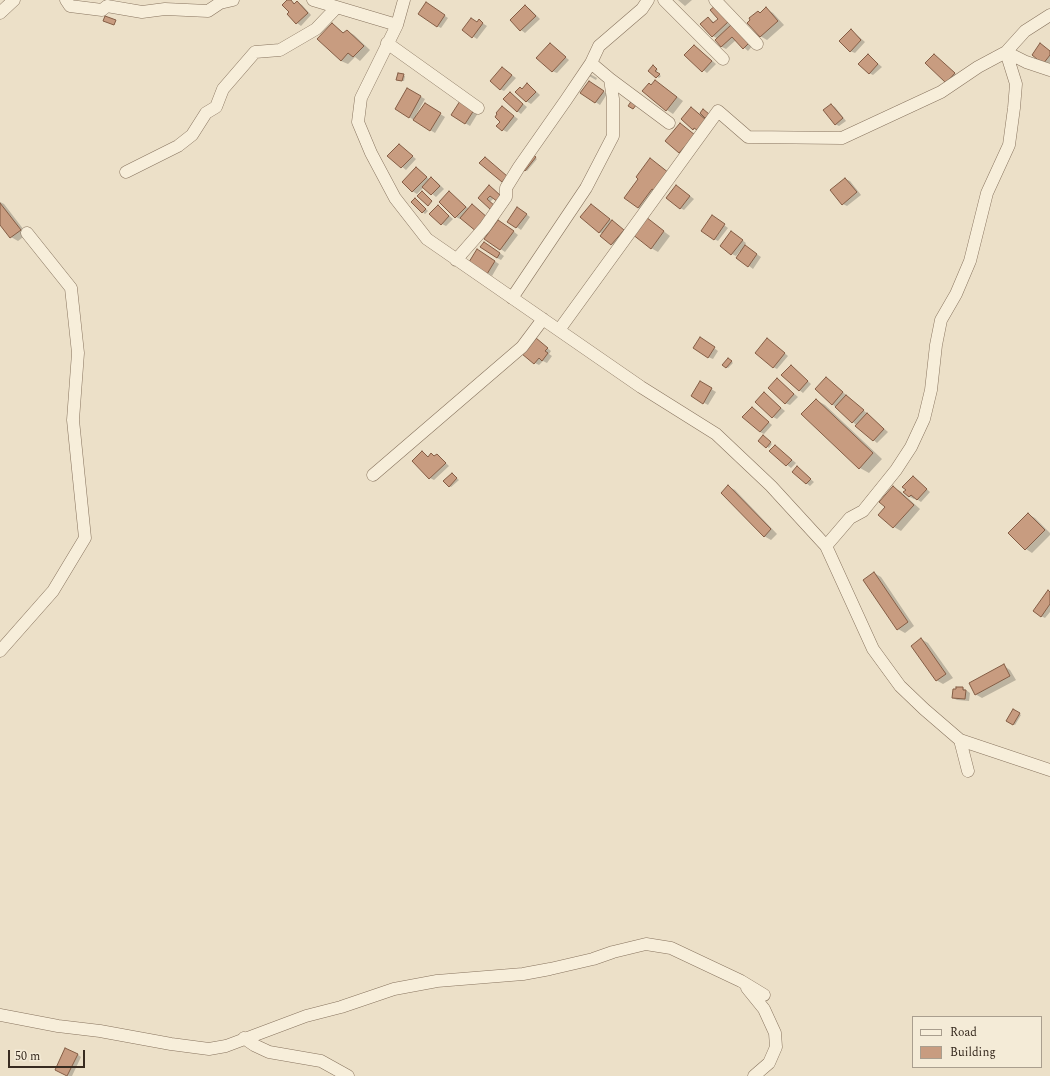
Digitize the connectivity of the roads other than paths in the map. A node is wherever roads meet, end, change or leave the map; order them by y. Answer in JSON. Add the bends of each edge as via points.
{"nodes":[{"id":1,"x":12,"y":0,"type":"edge"},
{"id":2,"x":66,"y":0,"type":"edge"},
{"id":3,"x":233,"y":0,"type":"edge"},
{"id":4,"x":313,"y":0,"type":"edge"},
{"id":5,"x":404,"y":0,"type":"edge"},
{"id":6,"x":648,"y":0,"type":"edge"},
{"id":7,"x":664,"y":0,"type":"edge"},
{"id":8,"x":715,"y":0,"type":"edge"},
{"id":9,"x":336,"y":8,"type":"junction"},
{"id":10,"x":0,"y":13,"type":"edge"},
{"id":11,"x":1050,"y":15,"type":"edge"},
{"id":12,"x":397,"y":25,"type":"junction"},
{"id":13,"x":387,"y":43,"type":"junction"},
{"id":14,"x":757,"y":44,"type":"dead end"},
{"id":15,"x":1006,"y":52,"type":"junction"},
{"id":16,"x":722,"y":59,"type":"dead end"},
{"id":17,"x":591,"y":63,"type":"junction"},
{"id":18,"x":1050,"y":70,"type":"edge"},
{"id":19,"x":610,"y":79,"type":"junction"},
{"id":20,"x":478,"y":108,"type":"dead end"},
{"id":21,"x":669,"y":123,"type":"dead end"},
{"id":22,"x":126,"y":172,"type":"dead end"},
{"id":23,"x":27,"y":233,"type":"dead end"},
{"id":24,"x":456,"y":260,"type":"junction"},
{"id":25,"x":512,"y":298,"type":"junction"},
{"id":26,"x":543,"y":319,"type":"junction"},
{"id":27,"x":559,"y":330,"type":"junction"},
{"id":28,"x":373,"y":475,"type":"dead end"},
{"id":29,"x":826,"y":546,"type":"junction"},
{"id":30,"x":0,"y":652,"type":"edge"},
{"id":31,"x":960,"y":740,"type":"junction"},
{"id":32,"x":1050,"y":770,"type":"edge"},
{"id":33,"x":968,"y":771,"type":"dead end"},
{"id":34,"x":741,"y":981,"type":"junction"},
{"id":35,"x":764,"y":995,"type":"dead end"},
{"id":36,"x":0,"y":1015,"type":"edge"},
{"id":37,"x":244,"y":1038,"type":"junction"},
{"id":38,"x":348,"y":1076,"type":"edge"},
{"id":39,"x":754,"y":1076,"type":"edge"}],
"edges":[{"from":1,"to":10,"type":"street"},
{"from":2,"to":3,"type":"street","via":[[70,6],[102,10],[107,6],[142,12],[165,9],[208,11],[220,3]]},
{"from":4,"to":9,"type":"street"},
{"from":5,"to":12,"type":"street"},
{"from":6,"to":17,"type":"street","via":[[642,9],[599,46]]},
{"from":7,"to":16,"type":"street"},
{"from":8,"to":14,"type":"street"},
{"from":9,"to":12,"type":"street"},
{"from":9,"to":22,"type":"street","via":[[316,29],[280,50],[255,52],[223,89],[216,107],[206,113],[192,135],[178,146]]},
{"from":11,"to":15,"type":"street","via":[[1025,31]]},
{"from":12,"to":13,"type":"street"},
{"from":13,"to":20,"type":"street"},
{"from":13,"to":24,"type":"street","via":[[361,98],[358,122],[395,198],[427,239]]},
{"from":15,"to":18,"type":"street"},
{"from":15,"to":27,"type":"street","via":[[978,66],[941,92],[842,138],[748,137],[718,111]]},
{"from":15,"to":29,"type":"street","via":[[1016,84],[1009,144],[987,192],[970,261],[941,320],[924,419],[911,447],[896,470],[863,511],[850,518]]},
{"from":17,"to":19,"type":"street"},
{"from":17,"to":24,"type":"street","via":[[519,167],[506,188],[506,197],[485,227]]},
{"from":19,"to":21,"type":"street"},
{"from":19,"to":25,"type":"street","via":[[613,136],[586,188]]},
{"from":23,"to":30,"type":"street","via":[[71,288],[78,353],[73,420],[85,538],[53,590]]},
{"from":24,"to":25,"type":"street"},
{"from":25,"to":26,"type":"street"},
{"from":26,"to":27,"type":"street"},
{"from":26,"to":28,"type":"street","via":[[522,347]]},
{"from":27,"to":29,"type":"street","via":[[641,387],[716,434],[770,486]]},
{"from":29,"to":31,"type":"street","via":[[873,649],[900,686]]},
{"from":31,"to":32,"type":"street"},
{"from":31,"to":33,"type":"street"},
{"from":34,"to":35,"type":"street"},
{"from":34,"to":37,"type":"street","via":[[671,948],[646,944],[523,974],[437,981],[394,989]]},
{"from":34,"to":39,"type":"street","via":[[764,1009],[775,1033],[776,1046],[769,1062]]},
{"from":36,"to":37,"type":"street","via":[[209,1049],[226,1046]]},
{"from":37,"to":38,"type":"street","via":[[269,1052],[321,1061]]}]}
